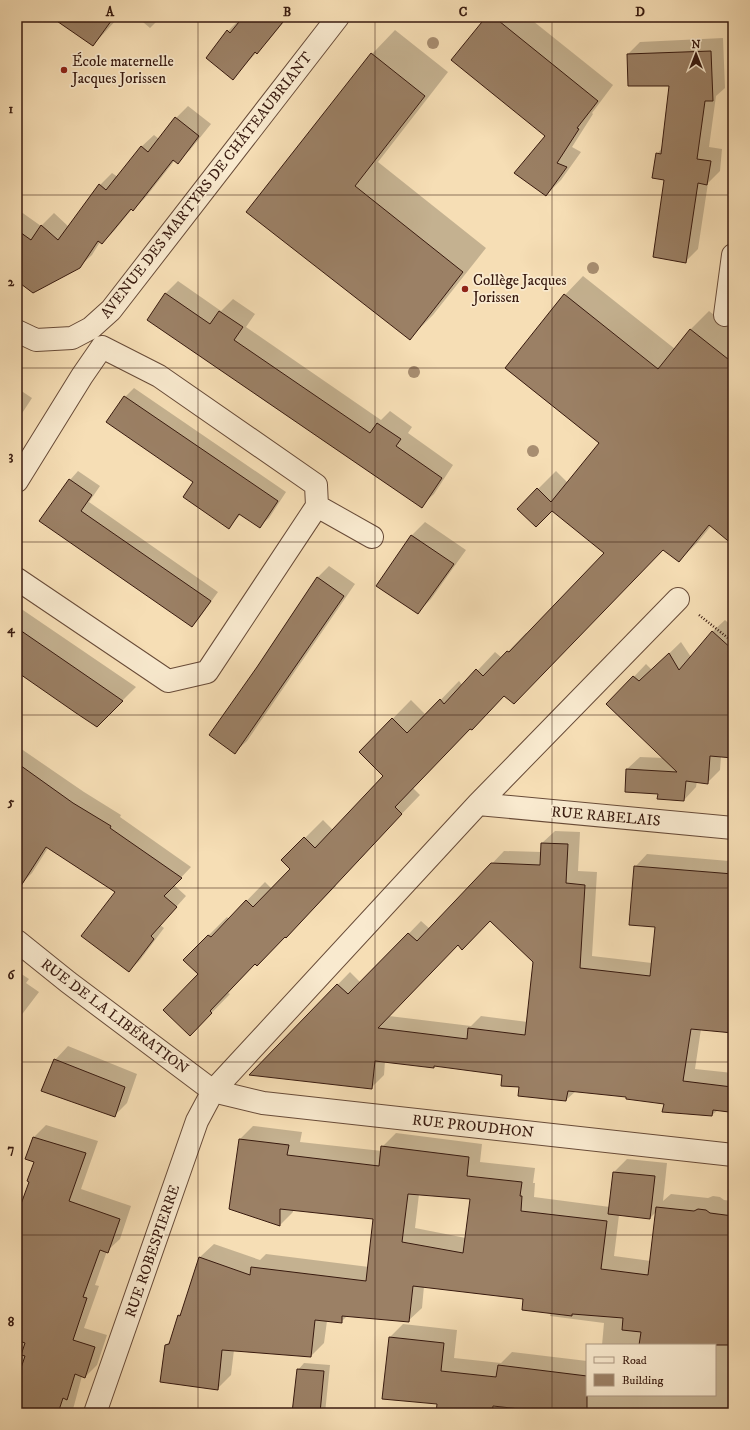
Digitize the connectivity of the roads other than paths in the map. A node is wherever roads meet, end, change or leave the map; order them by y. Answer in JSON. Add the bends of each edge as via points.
{"nodes":[{"id":1,"x":338,"y":17,"type":"edge"},
{"id":2,"x":733,"y":254,"type":"edge"},
{"id":3,"x":725,"y":315,"type":"dead end"},
{"id":4,"x":17,"y":331,"type":"edge"},
{"id":5,"x":82,"y":333,"type":"junction"},
{"id":6,"x":102,"y":347,"type":"junction"},
{"id":7,"x":17,"y":481,"type":"edge"},
{"id":8,"x":317,"y":506,"type":"junction"},
{"id":9,"x":372,"y":537,"type":"dead end"},
{"id":10,"x":17,"y":579,"type":"edge"},
{"id":11,"x":678,"y":599,"type":"road end"},
{"id":12,"x":478,"y":804,"type":"junction"},
{"id":13,"x":733,"y":828,"type":"edge"},
{"id":14,"x":17,"y":942,"type":"edge"},
{"id":15,"x":213,"y":1091,"type":"junction"},
{"id":16,"x":733,"y":1156,"type":"edge"},
{"id":17,"x":95,"y":1413,"type":"edge"}],
"edges":[{"from":1,"to":5,"type":"street","name":"AVENUE DES MARTYRS DE CHÂTEAUBRIANT","via":[[111,310]]},
{"from":2,"to":3,"type":"street"},
{"from":4,"to":5,"type":"street","via":[[36,340]]},
{"from":5,"to":6,"type":"street"},
{"from":6,"to":7,"type":"street"},
{"from":6,"to":8,"type":"street","via":[[159,376],[316,485]]},
{"from":8,"to":9,"type":"street"},
{"from":8,"to":10,"type":"street","via":[[207,672],[168,681]]},
{"from":11,"to":12,"type":"street","name":"RUE ROBESPIERRE"},
{"from":12,"to":13,"type":"street","name":"RUE RABELAIS"},
{"from":12,"to":15,"type":"street","name":"RUE ROBESPIERRE"},
{"from":14,"to":15,"type":"street","name":"RUE DE LA LIBÉRATION"},
{"from":15,"to":16,"type":"street","name":"RUE PROUDHON","via":[[263,1103]]},
{"from":15,"to":17,"type":"street","name":"RUE ROBESPIERRE","via":[[197,1121]]}]}
